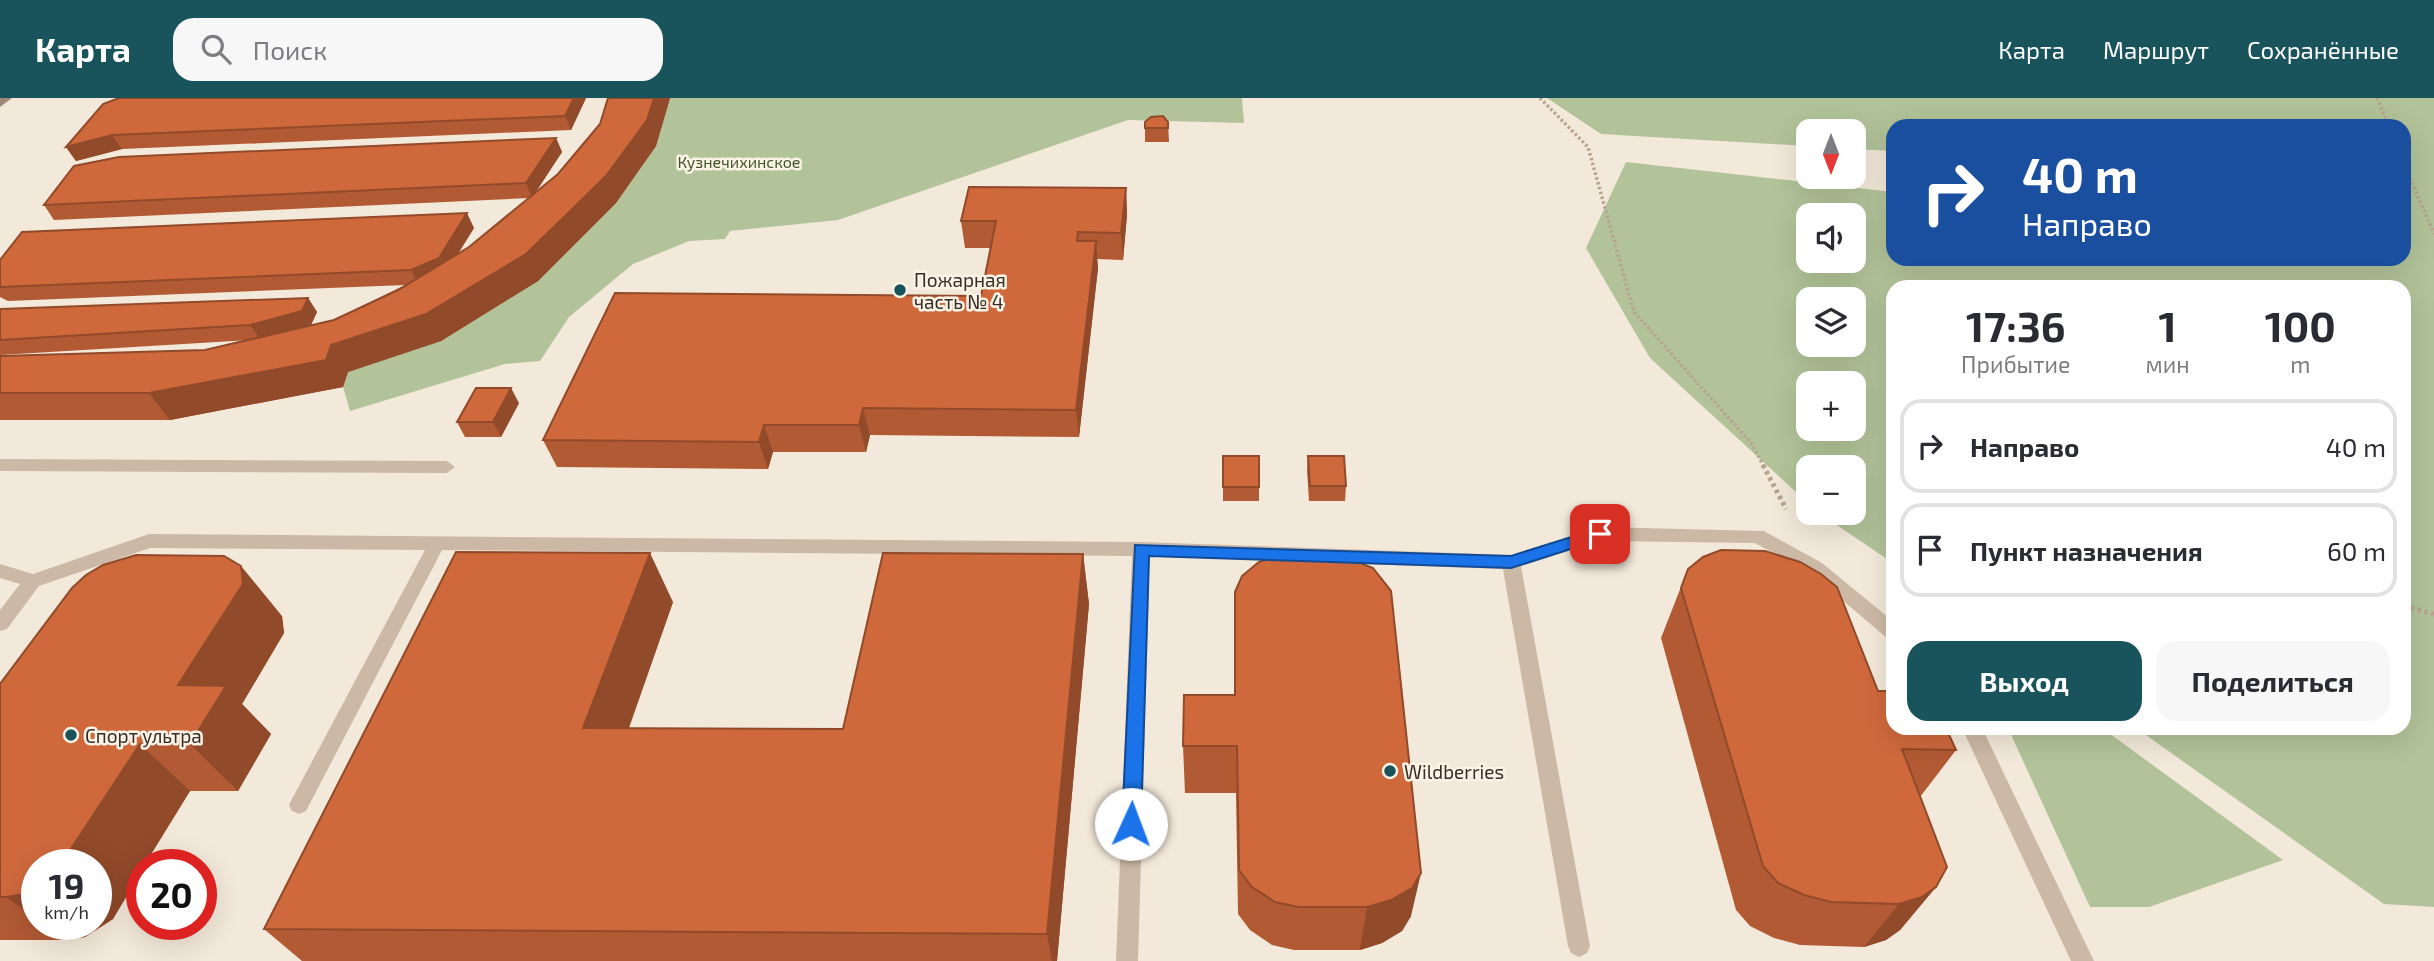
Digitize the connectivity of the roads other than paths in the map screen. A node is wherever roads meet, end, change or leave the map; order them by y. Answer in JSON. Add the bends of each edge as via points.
{"nodes":[{"id":1,"x":6,"y":98,"type":"edge"},
{"id":2,"x":0,"y":103,"type":"edge"},
{"id":3,"x":0,"y":465,"type":"edge"},
{"id":4,"x":447,"y":467,"type":"dead end"},
{"id":5,"x":437,"y":543,"type":"junction"},
{"id":6,"x":1141,"y":550,"type":"junction"},
{"id":7,"x":1511,"y":562,"type":"junction"},
{"id":8,"x":0,"y":571,"type":"edge"},
{"id":9,"x":33,"y":580,"type":"junction"},
{"id":10,"x":0,"y":624,"type":"edge"},
{"id":11,"x":1886,"y":626,"type":"edge"},
{"id":12,"x":1975,"y":735,"type":"edge"},
{"id":13,"x":299,"y":805,"type":"dead end"},
{"id":14,"x":1579,"y":946,"type":"dead end"},
{"id":15,"x":1126,"y":961,"type":"edge"},
{"id":16,"x":2083,"y":961,"type":"edge"}],
"edges":[{"from":1,"to":2,"type":"main road"},
{"from":3,"to":4,"type":"lane"},
{"from":5,"to":6,"type":"lane"},
{"from":5,"to":9,"type":"lane","via":[[149,541]]},
{"from":5,"to":13,"type":"lane"},
{"from":6,"to":7,"type":"lane"},
{"from":6,"to":15,"type":"lane"},
{"from":7,"to":11,"type":"lane","via":[[1600,534],[1758,536],[1816,568]]},
{"from":7,"to":14,"type":"lane"},
{"from":8,"to":9,"type":"lane"},
{"from":9,"to":10,"type":"lane"},
{"from":12,"to":16,"type":"lane"}]}
